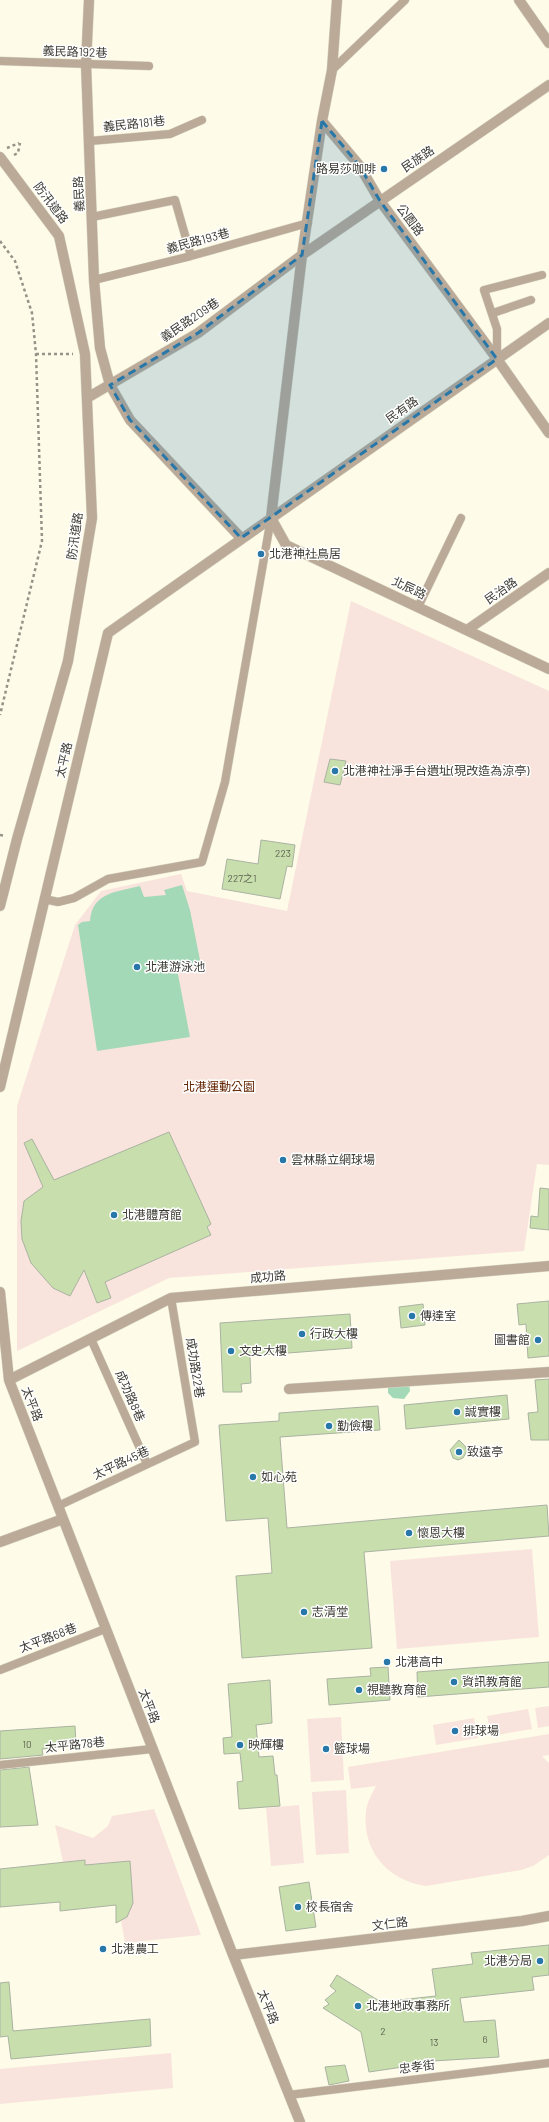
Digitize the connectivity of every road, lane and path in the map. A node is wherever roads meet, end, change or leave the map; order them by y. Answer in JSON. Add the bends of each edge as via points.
{"nodes":[{"id":1,"x":89,"y":0,"type":"edge"},
{"id":2,"x":337,"y":0,"type":"edge"},
{"id":3,"x":404,"y":0,"type":"edge"},
{"id":4,"x":519,"y":0,"type":"edge"},
{"id":5,"x":549,"y":43,"type":"edge"},
{"id":6,"x":0,"y":61,"type":"edge"},
{"id":7,"x":86,"y":64,"type":"junction"},
{"id":8,"x":149,"y":66,"type":"dead end"},
{"id":9,"x":332,"y":70,"type":"junction"},
{"id":10,"x":549,"y":85,"type":"edge"},
{"id":11,"x":202,"y":120,"type":"dead end"},
{"id":12,"x":322,"y":121,"type":"junction"},
{"id":13,"x":90,"y":141,"type":"junction"},
{"id":14,"x":20,"y":143,"type":"dead end"},
{"id":15,"x":0,"y":150,"type":"edge"},
{"id":16,"x":0,"y":157,"type":"edge"},
{"id":17,"x":380,"y":201,"type":"junction"},
{"id":18,"x":92,"y":217,"type":"junction"},
{"id":19,"x":308,"y":223,"type":"junction"},
{"id":20,"x":0,"y":241,"type":"edge"},
{"id":21,"x":302,"y":255,"type":"junction"},
{"id":22,"x":191,"y":256,"type":"junction"},
{"id":23,"x":542,"y":275,"type":"dead end"},
{"id":24,"x":94,"y":280,"type":"junction"},
{"id":25,"x":531,"y":300,"type":"dead end"},
{"id":26,"x":493,"y":314,"type":"junction"},
{"id":27,"x":549,"y":323,"type":"edge"},
{"id":28,"x":36,"y":354,"type":"junction"},
{"id":29,"x":85,"y":354,"type":"junction"},
{"id":30,"x":498,"y":359,"type":"junction"},
{"id":31,"x":110,"y":385,"type":"junction"},
{"id":32,"x":87,"y":398,"type":"junction"},
{"id":33,"x":549,"y":433,"type":"edge"},
{"id":34,"x":271,"y":518,"type":"junction"},
{"id":35,"x":461,"y":518,"type":"dead end"},
{"id":36,"x":241,"y":538,"type":"junction"},
{"id":37,"x":549,"y":573,"type":"edge"},
{"id":38,"x":418,"y":607,"type":"junction"},
{"id":39,"x":467,"y":630,"type":"junction"},
{"id":40,"x":549,"y":668,"type":"edge"},
{"id":41,"x":0,"y":715,"type":"edge"},
{"id":42,"x":0,"y":835,"type":"edge"},
{"id":43,"x":5,"y":836,"type":"dead end"},
{"id":44,"x":44,"y":899,"type":"junction"},
{"id":45,"x":0,"y":906,"type":"edge"},
{"id":46,"x":0,"y":1087,"type":"edge"},
{"id":47,"x":549,"y":1266,"type":"edge"},
{"id":48,"x":0,"y":1292,"type":"edge"},
{"id":49,"x":171,"y":1298,"type":"junction"},
{"id":50,"x":91,"y":1339,"type":"junction"},
{"id":51,"x":4,"y":1363,"type":"edge"},
{"id":52,"x":549,"y":1372,"type":"edge"},
{"id":53,"x":9,"y":1380,"type":"junction"},
{"id":54,"x":289,"y":1389,"type":"dead end"},
{"id":55,"x":195,"y":1442,"type":"joint"},
{"id":56,"x":147,"y":1464,"type":"junction"},
{"id":57,"x":58,"y":1506,"type":"junction"},
{"id":58,"x":62,"y":1519,"type":"junction"},
{"id":59,"x":0,"y":1542,"type":"edge"},
{"id":60,"x":105,"y":1629,"type":"junction"},
{"id":61,"x":0,"y":1670,"type":"edge"},
{"id":62,"x":152,"y":1749,"type":"junction"},
{"id":63,"x":0,"y":1765,"type":"edge"},
{"id":64,"x":549,"y":1916,"type":"edge"},
{"id":65,"x":233,"y":1955,"type":"junction"},
{"id":66,"x":549,"y":2063,"type":"edge"},
{"id":67,"x":289,"y":2095,"type":"junction"},
{"id":68,"x":300,"y":2122,"type":"edge"}],
"edges":[{"from":1,"to":7,"type":"street","name":"義民路"},
{"from":2,"to":9,"type":"street"},
{"from":3,"to":9,"type":"lane"},
{"from":4,"to":5,"type":"street"},
{"from":6,"to":7,"type":"lane","name":"義民路192巷"},
{"from":7,"to":8,"type":"lane","name":"義民路192巷"},
{"from":7,"to":13,"type":"street","name":"義民路"},
{"from":9,"to":12,"type":"street"},
{"from":10,"to":17,"type":"street","name":"民族路"},
{"from":11,"to":13,"type":"lane","name":"義民路181巷","via":[[170,134]]},
{"from":12,"to":17,"type":"street","name":"公園路","via":[[358,165]]},
{"from":12,"to":19,"type":"street"},
{"from":13,"to":18,"type":"street","name":"義民路"},
{"from":14,"to":15,"type":"path"},
{"from":16,"to":29,"type":"street","name":"防汛道路","via":[[59,236]]},
{"from":17,"to":21,"type":"street","name":"民族路"},
{"from":17,"to":30,"type":"street","name":"公園路"},
{"from":18,"to":22,"type":"lane","via":[[175,200]]},
{"from":18,"to":24,"type":"street","name":"義民路"},
{"from":19,"to":21,"type":"street"},
{"from":19,"to":22,"type":"lane","name":"義民路193巷"},
{"from":20,"to":28,"type":"path","via":[[15,261],[32,313]]},
{"from":21,"to":31,"type":"street","name":"義民路209巷","via":[[198,333]]},
{"from":21,"to":34,"type":"street"},
{"from":22,"to":24,"type":"lane","name":"義民路193巷"},
{"from":23,"to":26,"type":"lane","via":[[484,290]]},
{"from":24,"to":31,"type":"street","name":"義民路","via":[[100,348]]},
{"from":25,"to":26,"type":"lane"},
{"from":26,"to":30,"type":"lane","via":[[497,329]]},
{"from":27,"to":30,"type":"street","name":"民有路"},
{"from":28,"to":29,"type":"path"},
{"from":28,"to":41,"type":"path","via":[[42,541]]},
{"from":29,"to":32,"type":"street","name":"防汛道路"},
{"from":30,"to":33,"type":"street","name":"公園路"},
{"from":30,"to":34,"type":"street","name":"民有路"},
{"from":31,"to":32,"type":"street","name":"義民路209巷"},
{"from":31,"to":36,"type":"street","name":"義民路","via":[[130,420]]},
{"from":32,"to":45,"type":"street","name":"防汛道路","via":[[92,518],[68,661]]},
{"from":34,"to":36,"type":"street","name":"太平路"},
{"from":34,"to":38,"type":"street","name":"北辰路","via":[[286,545]]},
{"from":34,"to":44,"type":"lane","via":[[225,782],[202,862],[108,879],[74,898],[58,902]]},
{"from":35,"to":38,"type":"lane"},
{"from":36,"to":44,"type":"street","name":"太平路","via":[[108,633]]},
{"from":37,"to":39,"type":"street","name":"民治路"},
{"from":38,"to":39,"type":"street","name":"北辰路"},
{"from":39,"to":40,"type":"street","name":"北辰路"},
{"from":42,"to":43,"type":"path"},
{"from":44,"to":46,"type":"street","name":"太平路"},
{"from":47,"to":49,"type":"street","name":"成功路"},
{"from":48,"to":51,"type":"street","name":"太平路"},
{"from":49,"to":50,"type":"street","name":"成功路"},
{"from":49,"to":55,"type":"lane","name":"成功路22巷"},
{"from":50,"to":53,"type":"street","name":"成功路"},
{"from":50,"to":56,"type":"lane","name":"成功路8巷"},
{"from":51,"to":53,"type":"street","name":"太平路"},
{"from":52,"to":54,"type":"street"},
{"from":53,"to":57,"type":"street","name":"太平路"},
{"from":55,"to":56,"type":"lane","name":"太平路45巷"},
{"from":56,"to":57,"type":"lane","name":"太平路45巷"},
{"from":57,"to":58,"type":"street","name":"太平路"},
{"from":58,"to":59,"type":"street"},
{"from":58,"to":60,"type":"street","name":"太平路"},
{"from":60,"to":61,"type":"lane","name":"太平路68巷"},
{"from":60,"to":62,"type":"street","name":"太平路"},
{"from":62,"to":63,"type":"lane","name":"太平路78巷"},
{"from":62,"to":65,"type":"street","name":"太平路"},
{"from":64,"to":65,"type":"street","name":"文仁路"},
{"from":65,"to":67,"type":"street","name":"太平路"},
{"from":66,"to":67,"type":"lane","name":"忠孝街"},
{"from":67,"to":68,"type":"street","name":"太平路"}]}
